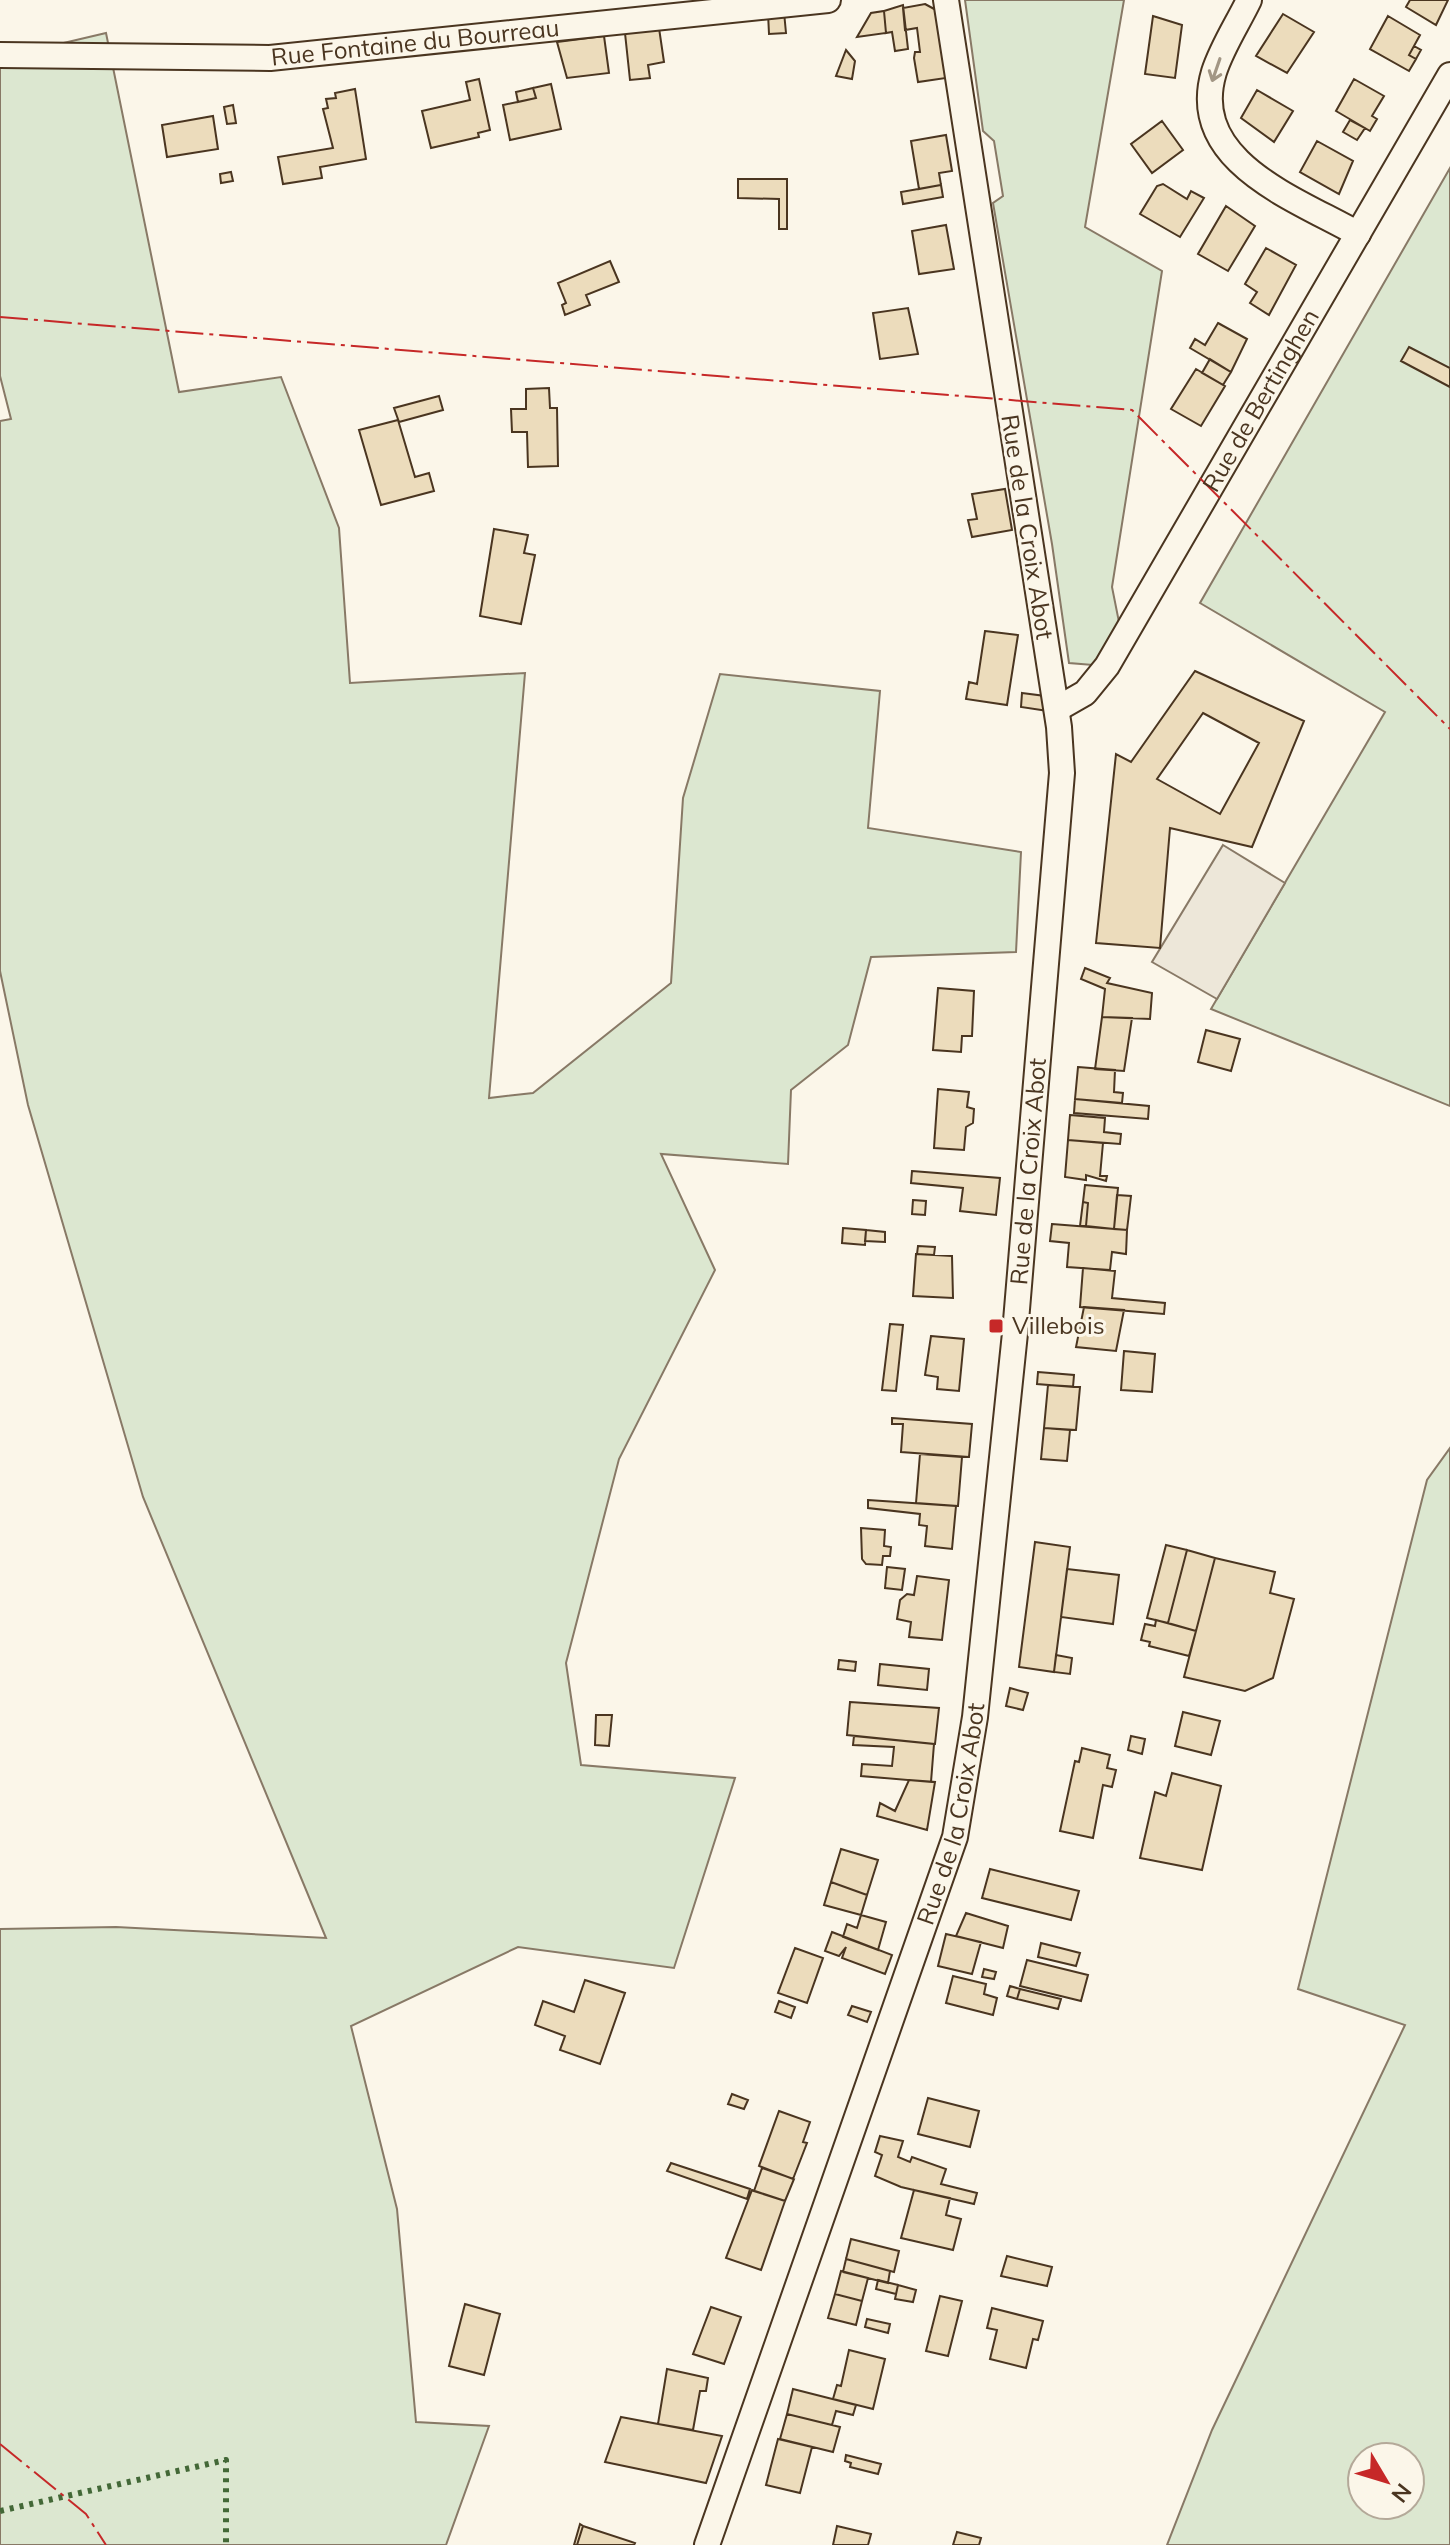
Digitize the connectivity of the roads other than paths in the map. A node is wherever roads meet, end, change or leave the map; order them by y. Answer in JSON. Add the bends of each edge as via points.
{"nodes":[{"id":1,"x":828,"y":0,"type":"edge"},
{"id":2,"x":946,"y":0,"type":"edge"},
{"id":3,"x":1249,"y":0,"type":"edge"},
{"id":4,"x":0,"y":55,"type":"edge"},
{"id":5,"x":1450,"y":75,"type":"edge"},
{"id":6,"x":1358,"y":234,"type":"junction"},
{"id":7,"x":1057,"y":709,"type":"junction"},
{"id":8,"x":707,"y":2545,"type":"edge"}],
"edges":[{"from":1,"to":4,"type":"street","name":"Rue Fontaine du Bourreau","via":[[270,58]]},
{"from":2,"to":7,"type":"street","name":"Rue de la Croix Abot"},
{"from":3,"to":6,"type":"street","one_way":true,"via":[[1213,80],[1211,112],[1217,135],[1251,173]]},
{"from":5,"to":6,"type":"street","name":"Rue de Bertinghen"},
{"from":6,"to":7,"type":"street","name":"Rue de Bertinghen","via":[[1107,666],[1085,693]]},
{"from":7,"to":8,"type":"street","name":"Rue de la Croix Abot","via":[[1060,812],[1015,1333],[967,1781],[943,1877]]}]}
